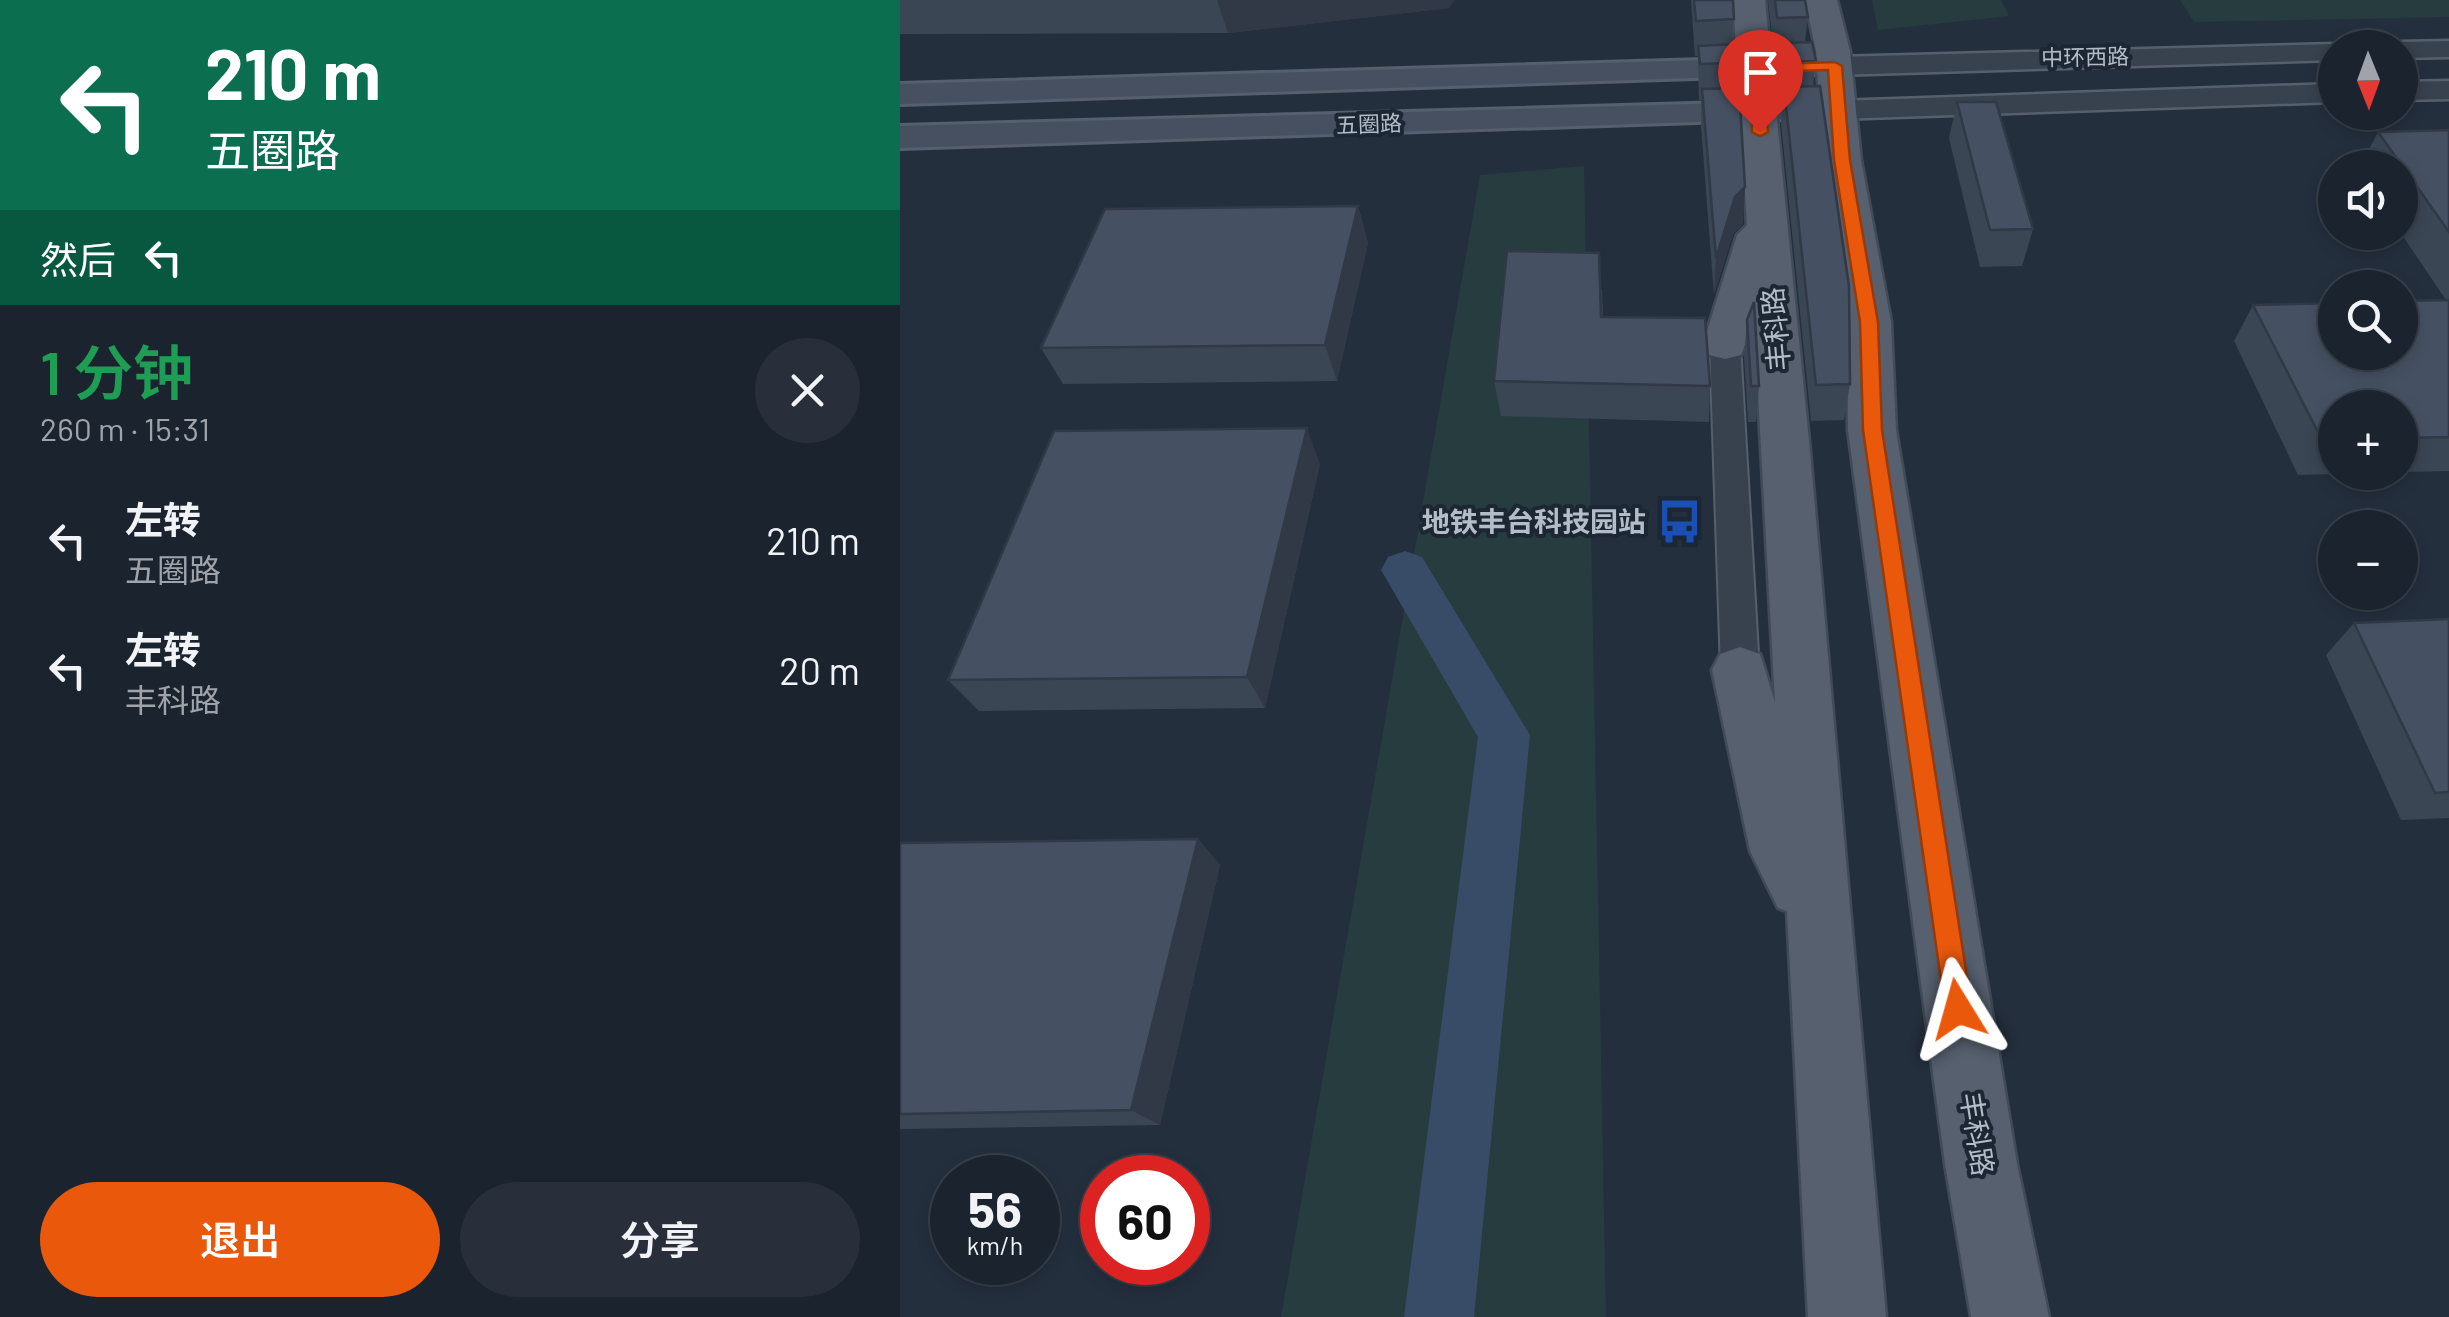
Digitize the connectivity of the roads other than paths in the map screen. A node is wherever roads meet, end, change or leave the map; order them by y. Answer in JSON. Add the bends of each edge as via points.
{"nodes":[{"id":1,"x":1749,"y":0,"type":"edge"},
{"id":2,"x":1821,"y":0,"type":"edge"},
{"id":3,"x":2449,"y":49,"type":"edge"},
{"id":4,"x":2418,"y":50,"type":"edge"},
{"id":5,"x":2318,"y":53,"type":"edge"},
{"id":6,"x":1755,"y":68,"type":"junction"},
{"id":7,"x":1836,"y":88,"type":"junction"},
{"id":8,"x":2449,"y":90,"type":"edge"},
{"id":9,"x":2418,"y":91,"type":"edge"},
{"id":10,"x":2318,"y":93,"type":"edge"},
{"id":11,"x":900,"y":94,"type":"edge"},
{"id":12,"x":1758,"y":110,"type":"junction"},
{"id":13,"x":900,"y":138,"type":"edge"},
{"id":14,"x":1766,"y":214,"type":"junction"},
{"id":15,"x":1725,"y":344,"type":"joint"},
{"id":16,"x":1740,"y":670,"type":"joint"},
{"id":17,"x":1819,"y":922,"type":"junction"},
{"id":18,"x":1847,"y":1317,"type":"edge"},
{"id":19,"x":2010,"y":1317,"type":"edge"}],
"edges":[{"from":1,"to":6,"type":"main road","name":"丰科路"},
{"from":2,"to":7,"type":"main road","name":"丰科路"},
{"from":3,"to":4,"type":"street"},
{"from":5,"to":7,"type":"street","name":"中环西路"},
{"from":6,"to":7,"type":"main road","name":"五圈路"},
{"from":6,"to":11,"type":"main road","name":"五圈路"},
{"from":6,"to":12,"type":"main road","name":"丰科路"},
{"from":7,"to":10,"type":"street","name":"中环西路"},
{"from":7,"to":12,"type":"main road","name":"五圈路"},
{"from":7,"to":19,"type":"main road","name":"丰科路","via":[[1869,322],[1872,430],[1978,1144]]},
{"from":8,"to":9,"type":"street"},
{"from":12,"to":13,"type":"main road","name":"五圈路"},
{"from":12,"to":14,"type":"main road","name":"丰科路"},
{"from":14,"to":15,"type":"main road","via":[[1749,250]]},
{"from":14,"to":17,"type":"main road","name":"丰科路"},
{"from":15,"to":16,"type":"street","name":"丰科路"},
{"from":16,"to":17,"type":"main road","via":[[1780,851]]},
{"from":17,"to":18,"type":"main road","name":"丰科路"}]}
